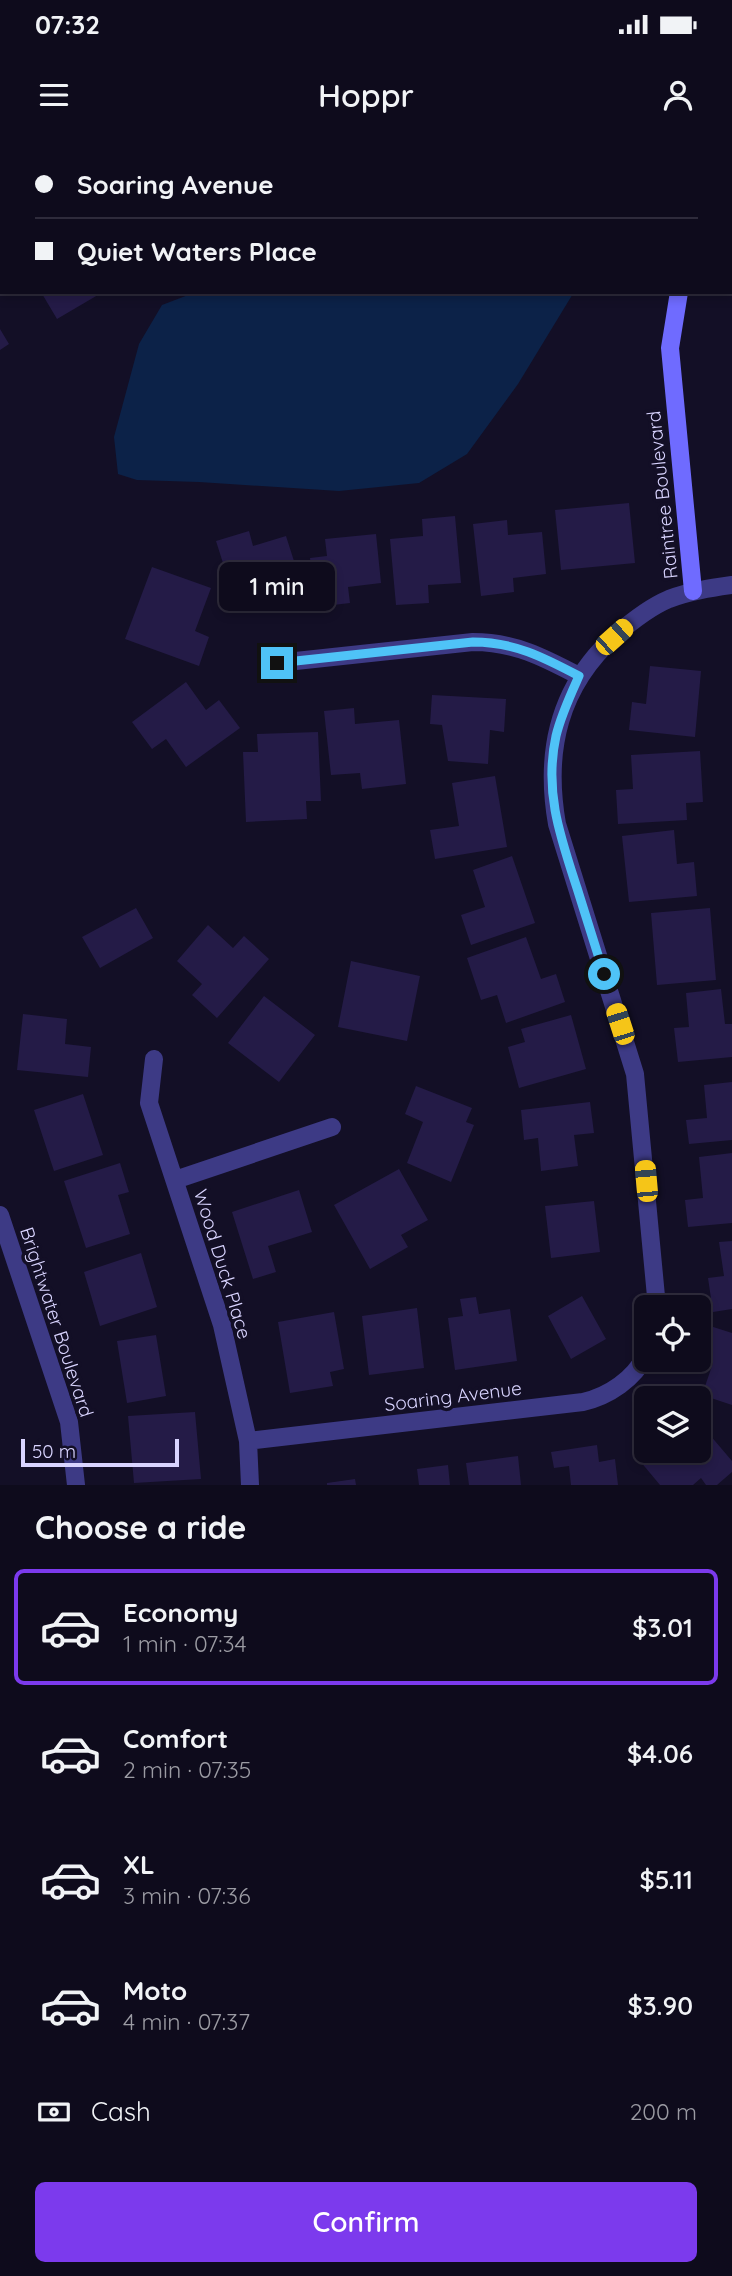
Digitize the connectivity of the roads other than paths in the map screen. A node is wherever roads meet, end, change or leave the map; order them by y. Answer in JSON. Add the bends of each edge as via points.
{"nodes":[{"id":1,"x":679,"y":294,"type":"edge"},
{"id":2,"x":732,"y":585,"type":"edge"},
{"id":3,"x":693,"y":591,"type":"junction"},
{"id":4,"x":277,"y":663,"type":"dead end"},
{"id":5,"x":579,"y":676,"type":"junction"},
{"id":6,"x":154,"y":1059,"type":"dead end"},
{"id":7,"x":331,"y":1127,"type":"dead end"},
{"id":8,"x":175,"y":1180,"type":"junction"},
{"id":9,"x":0,"y":1214,"type":"edge"},
{"id":10,"x":656,"y":1295,"type":"edge"},
{"id":11,"x":634,"y":1371,"type":"edge"},
{"id":12,"x":248,"y":1441,"type":"junction"},
{"id":13,"x":76,"y":1485,"type":"edge"},
{"id":14,"x":250,"y":1485,"type":"edge"}],
"edges":[{"from":1,"to":3,"type":"street","name":"Raintree Boulevard","via":[[670,348]]},
{"from":2,"to":3,"type":"street"},
{"from":3,"to":5,"type":"street","name":"Raintree Boulevard","via":[[626,625]]},
{"from":4,"to":5,"type":"street","via":[[495,642]]},
{"from":5,"to":10,"type":"street","via":[[556,737],[552,797],[556,824],[635,1074]]},
{"from":6,"to":8,"type":"street","name":"Wood Duck Place","via":[[149,1103]]},
{"from":7,"to":8,"type":"street"},
{"from":8,"to":12,"type":"street","name":"Wood Duck Place","via":[[222,1325]]},
{"from":9,"to":13,"type":"street","name":"Brightwater Boulevard","via":[[69,1422]]},
{"from":11,"to":12,"type":"street","name":"Soaring Avenue","via":[[613,1391],[583,1402]]},
{"from":12,"to":14,"type":"street","name":"Wood Duck Place"}]}
